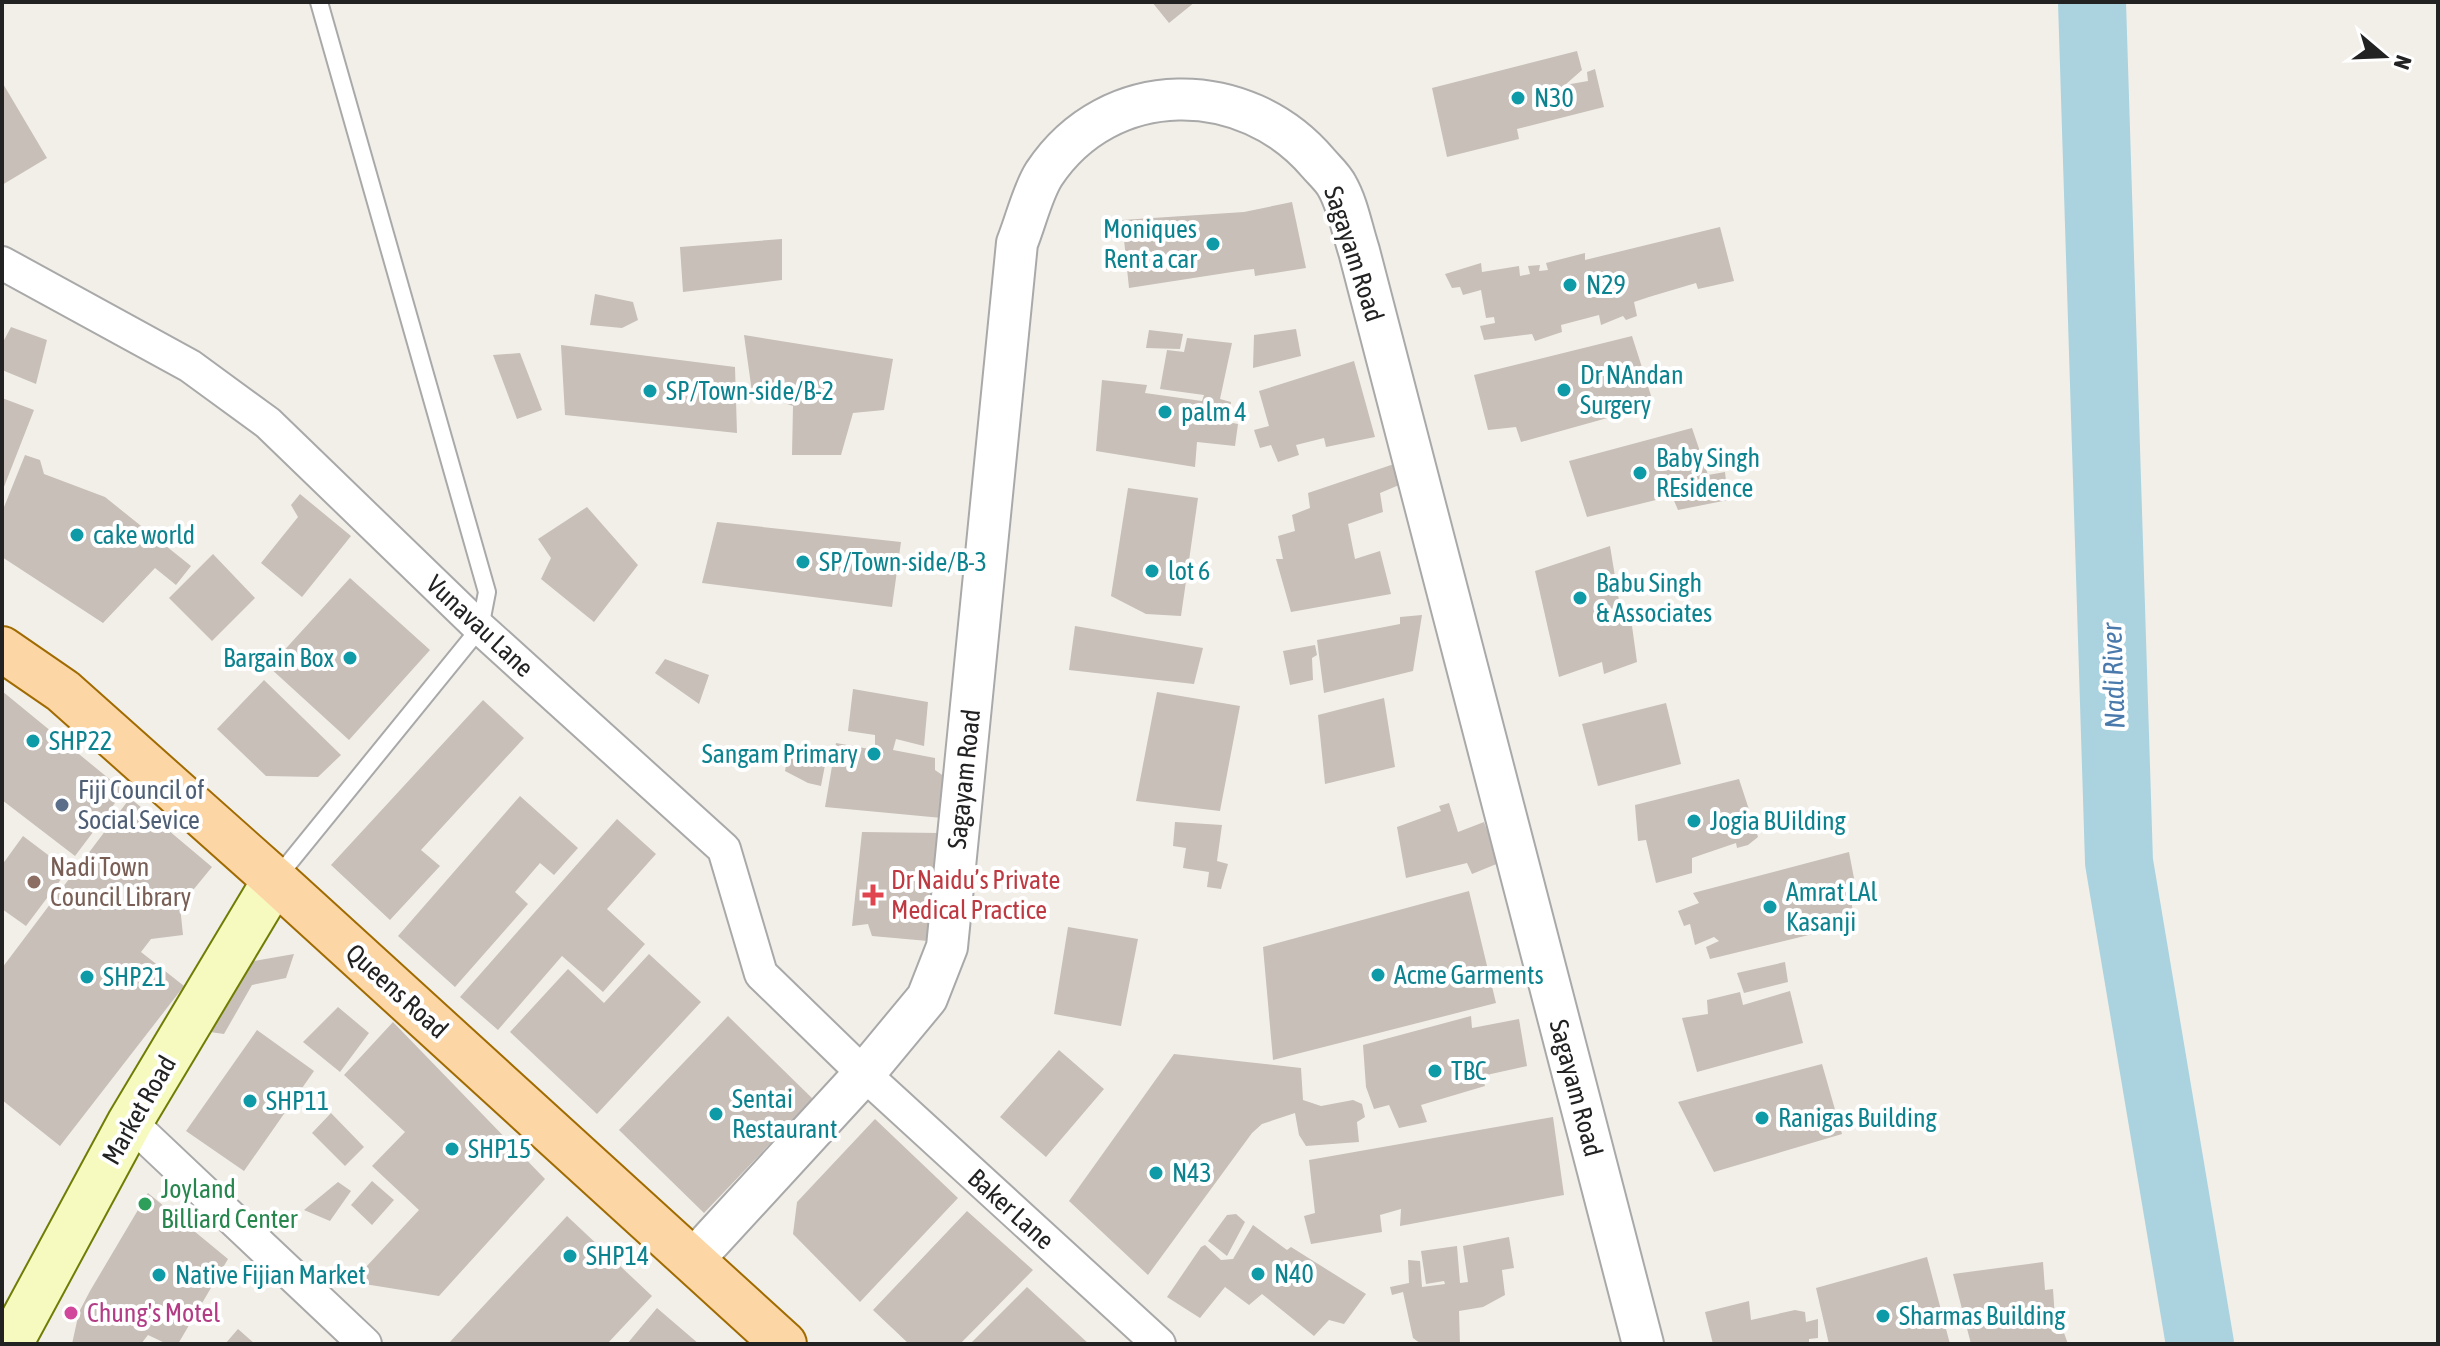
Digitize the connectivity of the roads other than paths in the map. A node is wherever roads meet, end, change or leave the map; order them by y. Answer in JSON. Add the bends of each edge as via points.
{"nodes":[{"id":1,"x":319,"y":2,"type":"edge"},
{"id":2,"x":2,"y":263,"type":"edge"},
{"id":3,"x":480,"y":628,"type":"junction"},
{"id":4,"x":2,"y":649,"type":"edge"},
{"id":5,"x":275,"y":880,"type":"junction"},
{"id":6,"x":864,"y":1074,"type":"junction"},
{"id":7,"x":130,"y":1122,"type":"junction"},
{"id":8,"x":692,"y":1261,"type":"junction"},
{"id":9,"x":10,"y":1344,"type":"edge"},
{"id":10,"x":365,"y":1344,"type":"edge"},
{"id":11,"x":784,"y":1344,"type":"edge"},
{"id":12,"x":1159,"y":1344,"type":"edge"},
{"id":13,"x":1643,"y":1344,"type":"edge"}],
"edges":[{"from":1,"to":3,"type":"lane","via":[[487,592]]},
{"from":2,"to":3,"type":"street","name":"Vunavau Lane","via":[[190,366],[268,423]]},
{"from":3,"to":5,"type":"lane"},
{"from":3,"to":6,"type":"street","name":"Vunavau Lane","via":[[724,849],[761,974]]},
{"from":4,"to":5,"type":"main road","name":"Queens Road","via":[[63,691]]},
{"from":5,"to":7,"type":"main road","name":"Market Road"},
{"from":5,"to":8,"type":"main road","name":"Queens Road"},
{"from":6,"to":8,"type":"street","name":"Sagayam Road"},
{"from":6,"to":12,"type":"street","name":"Baker Lane"},
{"from":6,"to":13,"type":"street","name":"Sagayam Road","via":[[927,998],[947,947],[1017,243],[1044,175],[1086,130],[1120,111],[1160,100],[1199,98],[1247,110],[1296,138],[1337,186],[1359,251]]},
{"from":7,"to":9,"type":"main road","name":"Market Road"},
{"from":7,"to":10,"type":"street"},
{"from":8,"to":11,"type":"main road","name":"Queens Road"}]}
